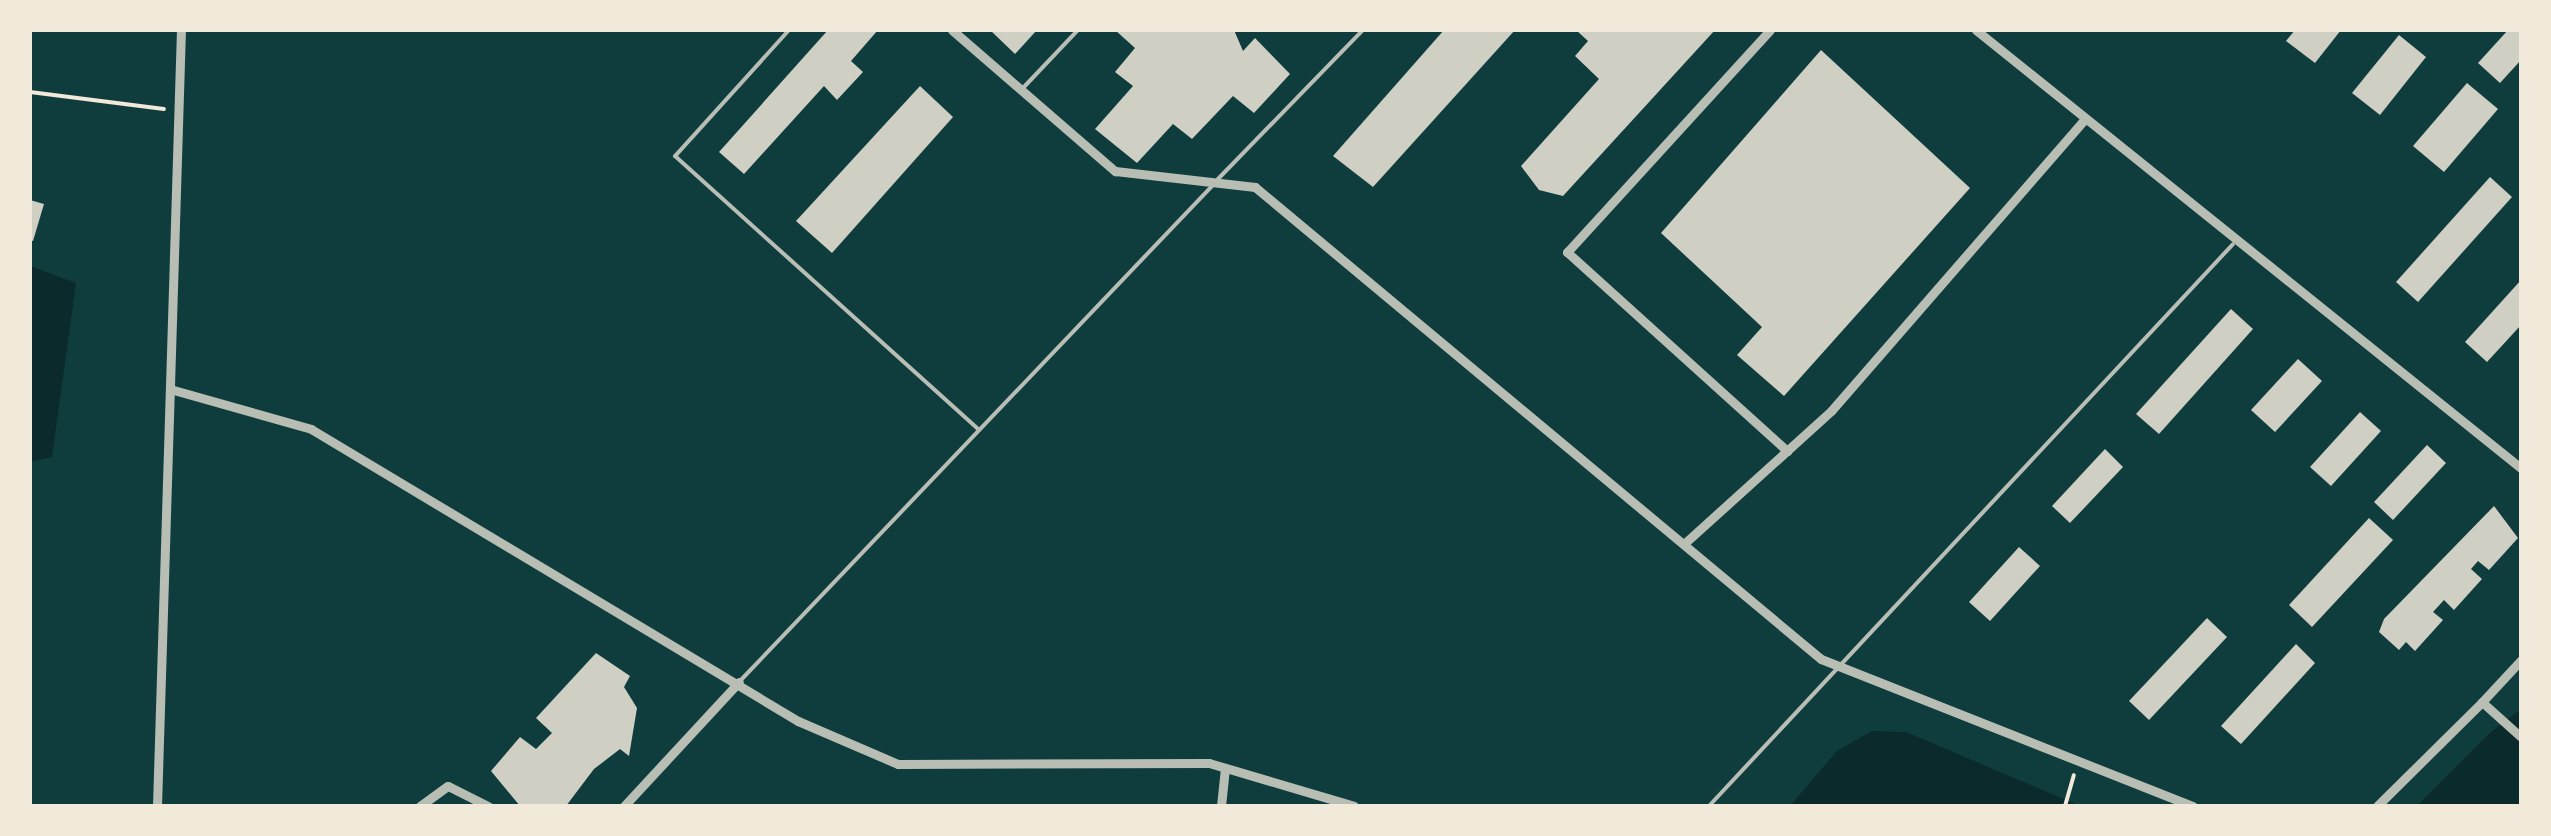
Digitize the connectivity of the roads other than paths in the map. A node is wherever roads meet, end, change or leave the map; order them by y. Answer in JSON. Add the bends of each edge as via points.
{"nodes":[{"id":1,"x":181,"y":30,"type":"edge"},
{"id":2,"x":789,"y":30,"type":"edge"},
{"id":3,"x":952,"y":30,"type":"edge"},
{"id":4,"x":1078,"y":30,"type":"edge"},
{"id":5,"x":1363,"y":30,"type":"edge"},
{"id":6,"x":1770,"y":30,"type":"edge"},
{"id":7,"x":1976,"y":30,"type":"edge"},
{"id":8,"x":1020,"y":90,"type":"junction"},
{"id":9,"x":2083,"y":121,"type":"junction"},
{"id":10,"x":1215,"y":182,"type":"junction"},
{"id":11,"x":2233,"y":244,"type":"junction"},
{"id":12,"x":170,"y":389,"type":"junction"},
{"id":13,"x":979,"y":430,"type":"junction"},
{"id":14,"x":1787,"y":451,"type":"junction"},
{"id":15,"x":2521,"y":468,"type":"edge"},
{"id":16,"x":1686,"y":542,"type":"junction"},
{"id":17,"x":2521,"y":660,"type":"edge"},
{"id":18,"x":1840,"y":666,"type":"junction"},
{"id":19,"x":739,"y":682,"type":"junction"},
{"id":20,"x":2482,"y":702,"type":"junction"},
{"id":21,"x":2521,"y":737,"type":"edge"},
{"id":22,"x":1225,"y":768,"type":"junction"},
{"id":23,"x":157,"y":806,"type":"edge"},
{"id":24,"x":420,"y":806,"type":"edge"},
{"id":25,"x":488,"y":806,"type":"edge"},
{"id":26,"x":624,"y":806,"type":"edge"},
{"id":27,"x":1221,"y":806,"type":"edge"},
{"id":28,"x":1354,"y":806,"type":"edge"},
{"id":29,"x":1709,"y":806,"type":"edge"},
{"id":30,"x":2193,"y":806,"type":"edge"},
{"id":31,"x":2377,"y":806,"type":"edge"}],
"edges":[{"from":1,"to":12,"type":"street"},
{"from":2,"to":13,"type":"lane","via":[[675,156]]},
{"from":3,"to":8,"type":"street"},
{"from":4,"to":8,"type":"lane"},
{"from":5,"to":10,"type":"lane"},
{"from":6,"to":14,"type":"street","via":[[1567,252]]},
{"from":7,"to":9,"type":"street"},
{"from":8,"to":10,"type":"street","via":[[1114,172]]},
{"from":9,"to":11,"type":"street"},
{"from":9,"to":14,"type":"street"},
{"from":10,"to":13,"type":"lane"},
{"from":10,"to":16,"type":"street","via":[[1254,187]]},
{"from":11,"to":15,"type":"street"},
{"from":11,"to":18,"type":"lane"},
{"from":12,"to":19,"type":"street","via":[[311,429]]},
{"from":12,"to":23,"type":"street"},
{"from":13,"to":19,"type":"lane"},
{"from":14,"to":16,"type":"street"},
{"from":16,"to":18,"type":"street","via":[[1740,596]]},
{"from":17,"to":20,"type":"street"},
{"from":18,"to":29,"type":"lane"},
{"from":18,"to":30,"type":"street"},
{"from":19,"to":22,"type":"street","via":[[798,721],[898,764]]},
{"from":19,"to":26,"type":"street"},
{"from":20,"to":21,"type":"street"},
{"from":20,"to":31,"type":"street"},
{"from":22,"to":27,"type":"street"},
{"from":22,"to":28,"type":"street"},
{"from":24,"to":25,"type":"street","via":[[448,786]]}]}
